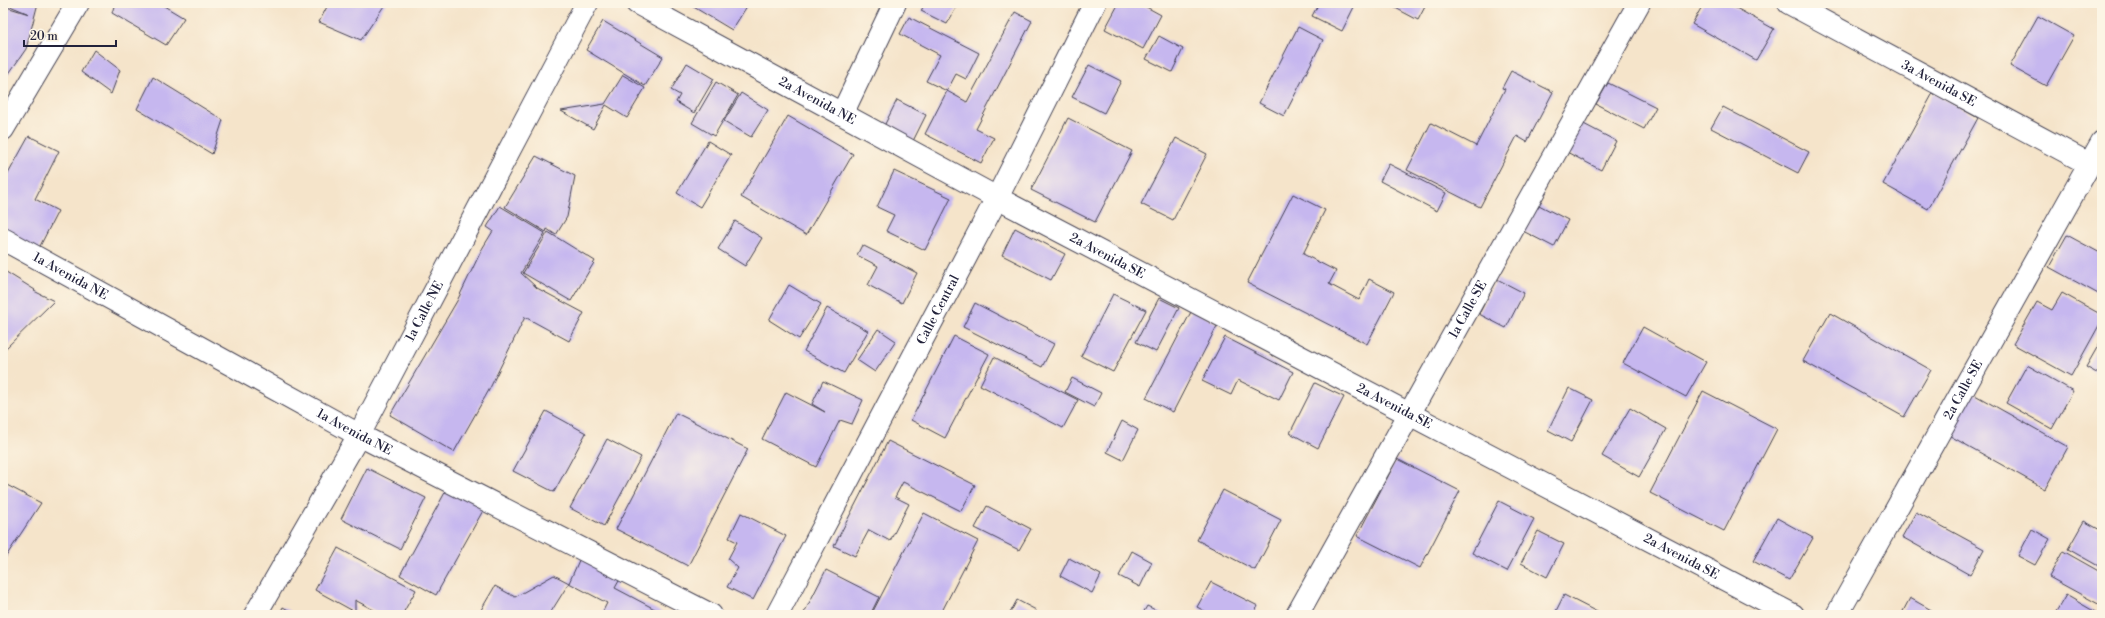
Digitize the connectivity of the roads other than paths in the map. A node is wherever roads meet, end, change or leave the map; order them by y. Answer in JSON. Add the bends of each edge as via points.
{"nodes":[{"id":1,"x":78,"y":3,"type":"edge"},
{"id":2,"x":587,"y":3,"type":"edge"},
{"id":3,"x":637,"y":3,"type":"edge"},
{"id":4,"x":895,"y":3,"type":"edge"},
{"id":5,"x":1095,"y":3,"type":"edge"},
{"id":6,"x":1639,"y":3,"type":"edge"},
{"id":7,"x":1789,"y":3,"type":"edge"},
{"id":8,"x":842,"y":114,"type":"junction"},
{"id":9,"x":3,"y":129,"type":"edge"},
{"id":10,"x":2102,"y":142,"type":"edge"},
{"id":11,"x":2089,"y":164,"type":"junction"},
{"id":12,"x":997,"y":198,"type":"junction"},
{"id":13,"x":3,"y":239,"type":"edge"},
{"id":14,"x":1408,"y":413,"type":"junction"},
{"id":15,"x":359,"y":435,"type":"junction"},
{"id":16,"x":255,"y":615,"type":"edge"},
{"id":17,"x":711,"y":615,"type":"edge"},
{"id":18,"x":777,"y":615,"type":"edge"},
{"id":19,"x":1297,"y":615,"type":"edge"},
{"id":20,"x":1793,"y":615,"type":"edge"},
{"id":21,"x":1837,"y":615,"type":"edge"}],
"edges":[{"from":1,"to":9,"type":"street"},
{"from":2,"to":15,"type":"street","name":"1a Calle NE"},
{"from":3,"to":8,"type":"street","name":"2a Avenida NE"},
{"from":4,"to":8,"type":"street"},
{"from":5,"to":12,"type":"street","name":"Calle Central"},
{"from":6,"to":14,"type":"street","name":"1a Calle SE"},
{"from":7,"to":11,"type":"street","name":"3a Avenida SE"},
{"from":8,"to":12,"type":"street","name":"2a Avenida NE"},
{"from":10,"to":11,"type":"street","name":"2a Calle SE"},
{"from":11,"to":21,"type":"street","name":"2a Calle SE"},
{"from":12,"to":14,"type":"street","name":"2a Avenida SE"},
{"from":12,"to":18,"type":"street","name":"Calle Central"},
{"from":13,"to":15,"type":"street","name":"1a Avenida NE"},
{"from":14,"to":19,"type":"street","name":"1a Calle SE"},
{"from":14,"to":20,"type":"street","name":"2a Avenida SE"},
{"from":15,"to":16,"type":"street","name":"1a Calle NE"},
{"from":15,"to":17,"type":"street","name":"1a Avenida NE"}]}
